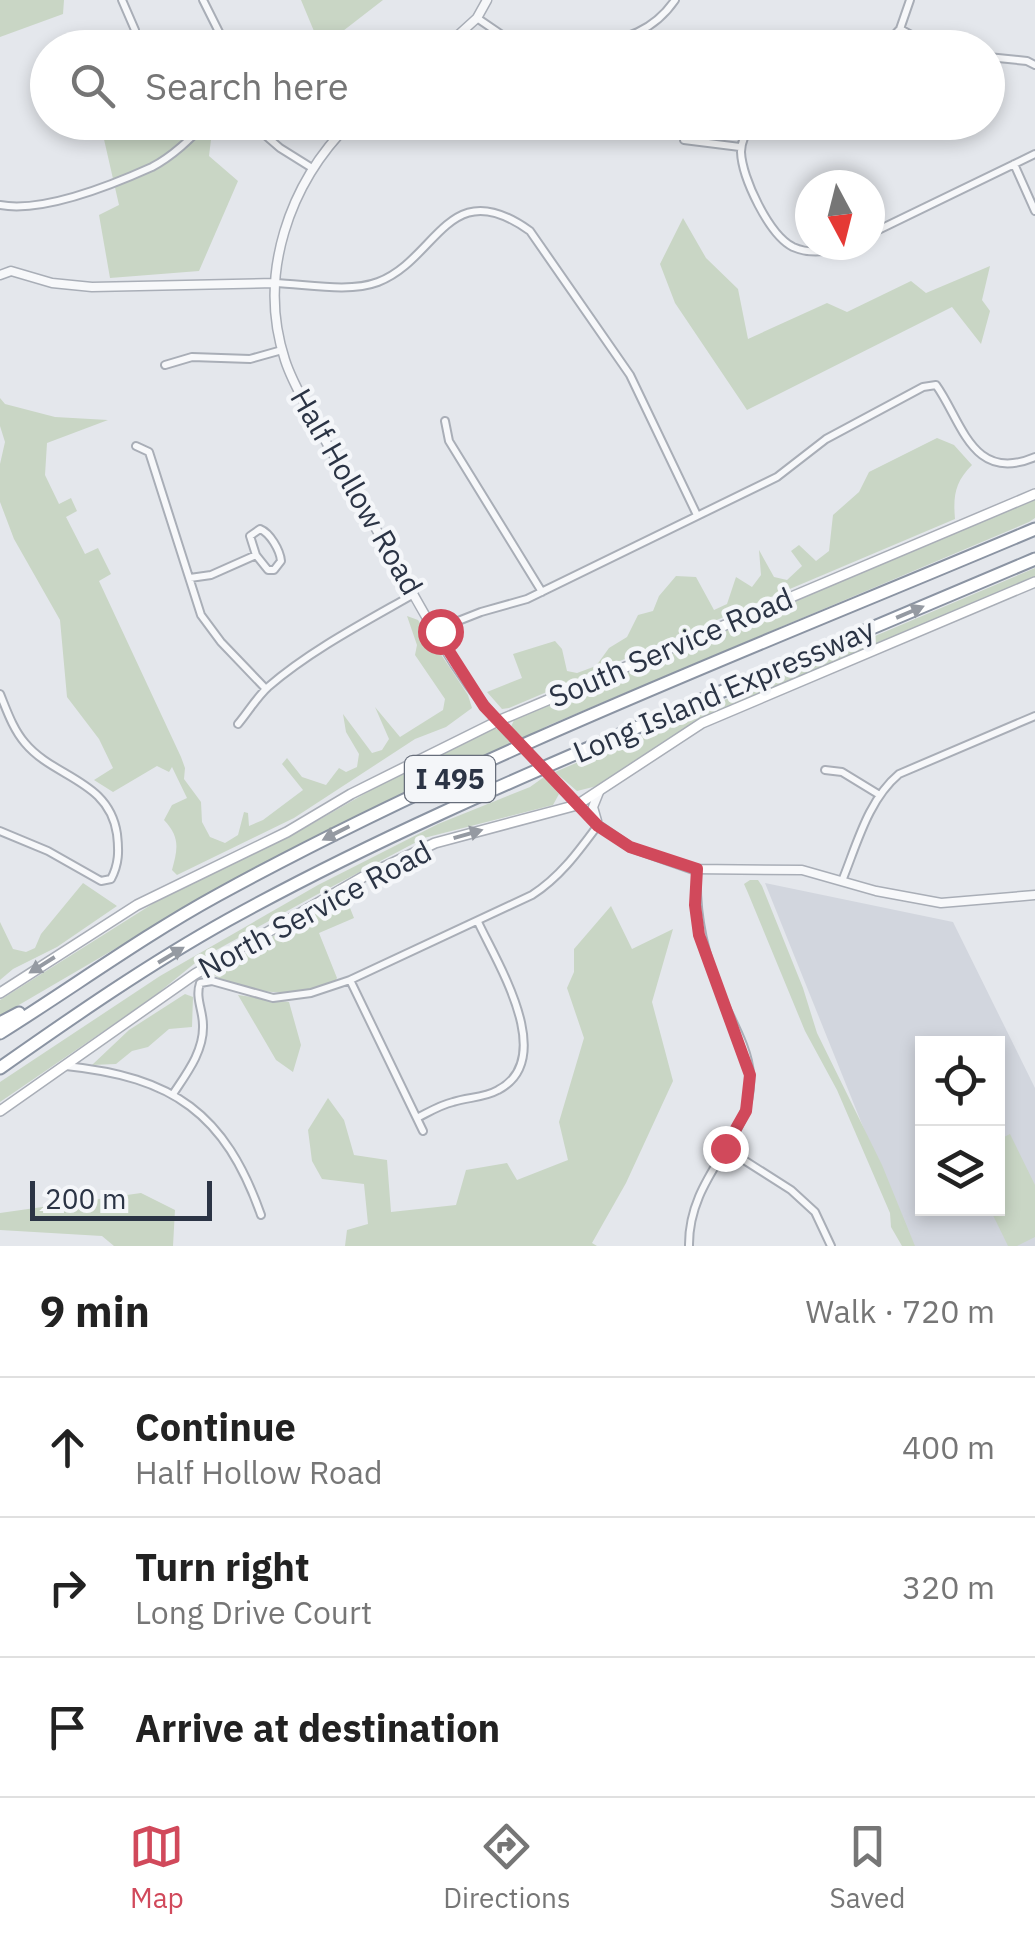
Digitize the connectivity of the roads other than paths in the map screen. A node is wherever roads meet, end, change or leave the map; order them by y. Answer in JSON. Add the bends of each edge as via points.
{"nodes":[{"id":1,"x":122,"y":0,"type":"edge"},
{"id":2,"x":203,"y":0,"type":"edge"},
{"id":3,"x":487,"y":0,"type":"edge"},
{"id":4,"x":675,"y":0,"type":"edge"},
{"id":5,"x":910,"y":0,"type":"edge"},
{"id":6,"x":477,"y":18,"type":"junction"},
{"id":7,"x":135,"y":30,"type":"dead end"},
{"id":8,"x":218,"y":30,"type":"edge"},
{"id":9,"x":464,"y":30,"type":"edge"},
{"id":10,"x":494,"y":30,"type":"edge"},
{"id":11,"x":644,"y":30,"type":"edge"},
{"id":12,"x":900,"y":30,"type":"edge"},
{"id":13,"x":1005,"y":58,"type":"edge"},
{"id":14,"x":1035,"y":66,"type":"edge"},
{"id":15,"x":188,"y":140,"type":"edge"},
{"id":16,"x":271,"y":140,"type":"edge"},
{"id":17,"x":336,"y":140,"type":"edge"},
{"id":18,"x":684,"y":140,"type":"dead end"},
{"id":19,"x":743,"y":140,"type":"edge"},
{"id":20,"x":740,"y":147,"type":"junction"},
{"id":21,"x":1035,"y":154,"type":"edge"},
{"id":22,"x":1014,"y":164,"type":"junction"},
{"id":23,"x":312,"y":168,"type":"junction"},
{"id":24,"x":0,"y":206,"type":"edge"},
{"id":25,"x":1035,"y":211,"type":"edge"},
{"id":26,"x":885,"y":227,"type":"edge"},
{"id":27,"x":795,"y":246,"type":"edge"},
{"id":28,"x":0,"y":275,"type":"edge"},
{"id":29,"x":276,"y":283,"type":"junction"},
{"id":30,"x":282,"y":350,"type":"junction"},
{"id":31,"x":166,"y":366,"type":"dead end"},
{"id":32,"x":445,"y":422,"type":"dead end"},
{"id":33,"x":136,"y":446,"type":"dead end"},
{"id":34,"x":1035,"y":457,"type":"edge"},
{"id":35,"x":1035,"y":494,"type":"edge"},
{"id":36,"x":697,"y":515,"type":"junction"},
{"id":37,"x":1035,"y":529,"type":"edge"},
{"id":38,"x":256,"y":555,"type":"junction"},
{"id":39,"x":1035,"y":559,"type":"edge"},
{"id":40,"x":190,"y":578,"type":"junction"},
{"id":41,"x":1035,"y":582,"type":"edge"},
{"id":42,"x":542,"y":592,"type":"junction"},
{"id":43,"x":414,"y":594,"type":"junction"},
{"id":44,"x":438,"y":634,"type":"junction"},
{"id":45,"x":266,"y":689,"type":"junction"},
{"id":46,"x":0,"y":694,"type":"edge"},
{"id":47,"x":1035,"y":716,"type":"edge"},
{"id":48,"x":498,"y":721,"type":"junction"},
{"id":49,"x":238,"y":724,"type":"dead end"},
{"id":50,"x":824,"y":770,"type":"dead end"},
{"id":51,"x":600,"y":790,"type":"junction"},
{"id":52,"x":878,"y":794,"type":"junction"},
{"id":53,"x":577,"y":804,"type":"junction"},
{"id":54,"x":598,"y":826,"type":"junction"},
{"id":55,"x":0,"y":830,"type":"edge"},
{"id":56,"x":697,"y":869,"type":"junction"},
{"id":57,"x":842,"y":881,"type":"junction"},
{"id":58,"x":1035,"y":896,"type":"edge"},
{"id":59,"x":478,"y":922,"type":"junction"},
{"id":60,"x":350,"y":980,"type":"junction"},
{"id":61,"x":0,"y":993,"type":"edge"},
{"id":62,"x":47,"y":1003,"type":"junction"},
{"id":63,"x":88,"y":1006,"type":"junction"},
{"id":64,"x":0,"y":1023,"type":"edge"},
{"id":65,"x":0,"y":1033,"type":"edge"},
{"id":66,"x":65,"y":1066,"type":"junction"},
{"id":67,"x":0,"y":1068,"type":"edge"},
{"id":68,"x":0,"y":1078,"type":"edge"},
{"id":69,"x":174,"y":1094,"type":"junction"},
{"id":70,"x":0,"y":1112,"type":"edge"},
{"id":71,"x":417,"y":1118,"type":"junction"},
{"id":72,"x":423,"y":1131,"type":"dead end"},
{"id":73,"x":725,"y":1148,"type":"junction"},
{"id":74,"x":262,"y":1215,"type":"dead end"},
{"id":75,"x":689,"y":1246,"type":"edge"},
{"id":76,"x":831,"y":1246,"type":"edge"}],
"edges":[{"from":1,"to":7,"type":"street"},
{"from":2,"to":8,"type":"street"},
{"from":3,"to":6,"type":"street"},
{"from":4,"to":11,"type":"street"},
{"from":5,"to":12,"type":"street"},
{"from":6,"to":9,"type":"street"},
{"from":6,"to":10,"type":"street"},
{"from":13,"to":14,"type":"street"},
{"from":15,"to":24,"type":"street","via":[[153,166],[67,198]]},
{"from":16,"to":23,"type":"street"},
{"from":17,"to":23,"type":"street","name":"Half Hollow Road"},
{"from":18,"to":20,"type":"street"},
{"from":19,"to":20,"type":"street"},
{"from":20,"to":27,"type":"street","via":[[774,231]]},
{"from":21,"to":22,"type":"street"},
{"from":22,"to":25,"type":"street"},
{"from":22,"to":26,"type":"street"},
{"from":23,"to":29,"type":"street","name":"Half Hollow Road","via":[[284,228]]},
{"from":28,"to":29,"type":"street","via":[[11,271],[92,287]]},
{"from":29,"to":30,"type":"street","name":"Half Hollow Road"},
{"from":29,"to":36,"type":"street","via":[[374,284],[452,220],[498,213],[530,231],[630,375]]},
{"from":30,"to":31,"type":"street","via":[[250,360],[192,357]]},
{"from":30,"to":43,"type":"street","name":"Half Hollow Road","via":[[290,376]]},
{"from":32,"to":42,"type":"street","via":[[449,441]]},
{"from":33,"to":40,"type":"street","via":[[149,452]]},
{"from":34,"to":36,"type":"street","via":[[1010,462],[980,454],[936,384],[826,439],[777,478]]},
{"from":35,"to":48,"type":"main road","name":"South Service Road"},
{"from":36,"to":42,"type":"street"},
{"from":37,"to":62,"type":"highway","name":"Long Island Expressway","number":"I 495","one_way":true,"via":[[366,818],[213,897]]},
{"from":38,"to":38,"type":"street","via":[[268,570],[281,561],[260,529],[250,536]]},
{"from":38,"to":40,"type":"street","via":[[211,576]]},
{"from":63,"to":39,"type":"highway","name":"Long Island Expressway","number":"I 495","one_way":true,"via":[[226,921],[432,818]]},
{"from":40,"to":45,"type":"street","via":[[209,627]]},
{"from":41,"to":51,"type":"main road","name":"North Service Road","via":[[702,723]]},
{"from":42,"to":44,"type":"street"},
{"from":43,"to":44,"type":"street","name":"Half Hollow Road"},
{"from":43,"to":45,"type":"street"},
{"from":44,"to":48,"type":"street","name":"Half Hollow Road"},
{"from":45,"to":49,"type":"street"},
{"from":46,"to":55,"type":"street","via":[[24,743],[108,807],[118,867],[101,881]]},
{"from":47,"to":52,"type":"street","via":[[899,774]]},
{"from":48,"to":53,"type":"street","name":"Half Hollow Road","bridge":true},
{"from":48,"to":61,"type":"main road","name":"South Service Road","one_way":true,"via":[[137,905]]},
{"from":50,"to":52,"type":"street","via":[[842,772]]},
{"from":51,"to":53,"type":"main road","name":"North Service Road"},
{"from":51,"to":54,"type":"street","via":[[593,807]]},
{"from":52,"to":57,"type":"street"},
{"from":53,"to":54,"type":"street","name":"Half Hollow Road"},
{"from":66,"to":53,"type":"main road","name":"North Service Road","one_way":true,"via":[[195,974],[363,877],[436,843]]},
{"from":54,"to":56,"type":"street","name":"Half Hollow Road","via":[[630,847]]},
{"from":54,"to":59,"type":"street","via":[[550,884]]},
{"from":56,"to":57,"type":"street","name":"Half Hollow Road","via":[[802,870]]},
{"from":56,"to":73,"type":"street","via":[[699,935],[750,1075],[746,1111]]},
{"from":57,"to":58,"type":"street","name":"Half Hollow Road","via":[[941,903]]},
{"from":59,"to":60,"type":"street"},
{"from":59,"to":71,"type":"street","via":[[525,1032],[523,1058],[504,1087]]},
{"from":60,"to":69,"type":"street","via":[[273,998],[200,983],[201,1042]]},
{"from":60,"to":71,"type":"street"},
{"from":62,"to":64,"type":"highway"},
{"from":62,"to":65,"type":"highway","name":"Long Island Expressway","number":"I 495"},
{"from":63,"to":67,"type":"highway","name":"Long Island Expressway","number":"I 495"},
{"from":63,"to":68,"type":"highway"},
{"from":66,"to":69,"type":"street","via":[[123,1074]]},
{"from":66,"to":70,"type":"main road","name":"North Service Road"},
{"from":69,"to":74,"type":"street","via":[[224,1139]]},
{"from":71,"to":72,"type":"street"},
{"from":73,"to":75,"type":"street","via":[[700,1190]]},
{"from":73,"to":76,"type":"street","via":[[815,1212]]}]}
